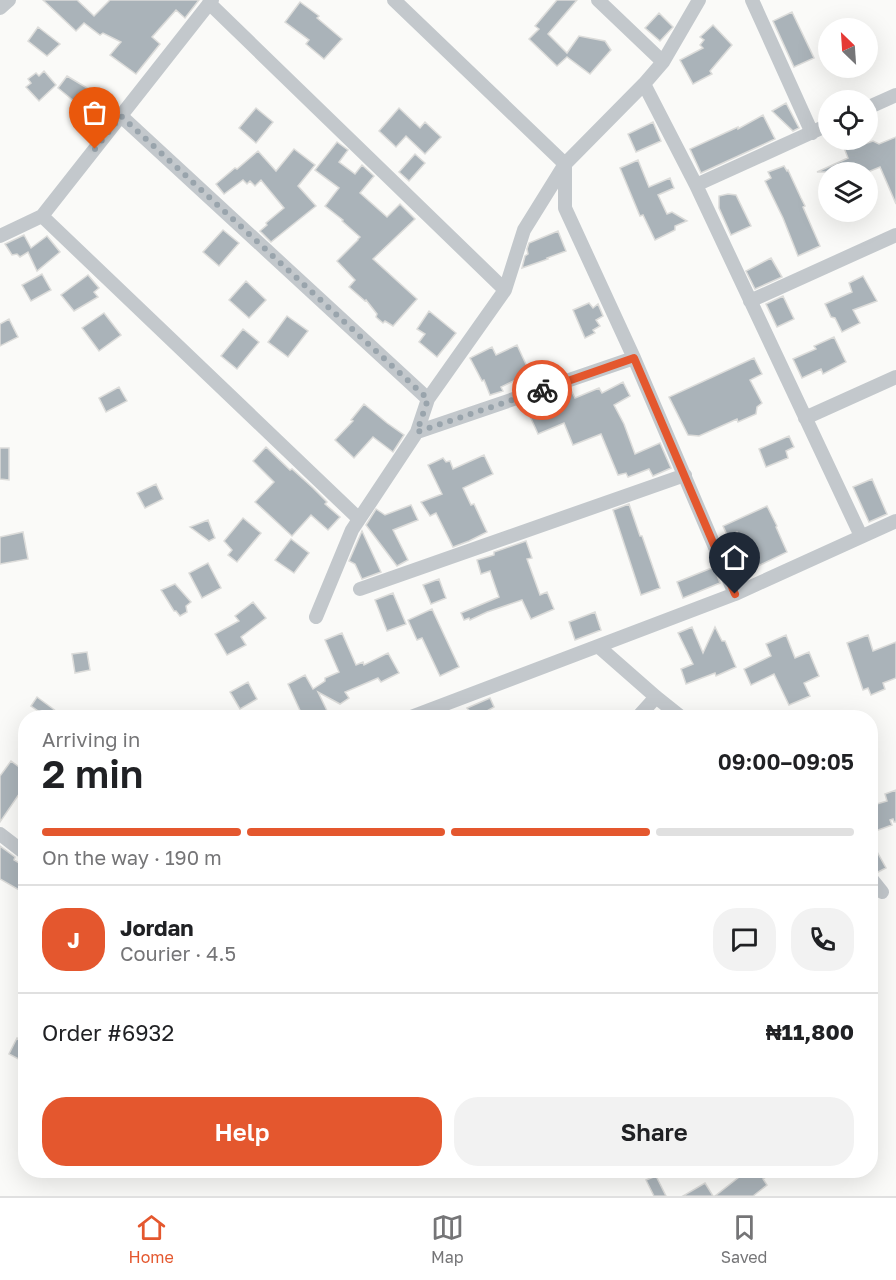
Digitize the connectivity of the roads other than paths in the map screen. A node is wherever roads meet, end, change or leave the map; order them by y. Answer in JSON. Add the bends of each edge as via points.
{"nodes":[{"id":1,"x":9,"y":0,"type":"edge"},
{"id":2,"x":394,"y":0,"type":"edge"},
{"id":3,"x":598,"y":0,"type":"edge"},
{"id":4,"x":699,"y":0,"type":"edge"},
{"id":5,"x":752,"y":0,"type":"edge"},
{"id":6,"x":211,"y":2,"type":"edge"},
{"id":7,"x":0,"y":8,"type":"edge"},
{"id":8,"x":663,"y":62,"type":"junction"},
{"id":9,"x":644,"y":84,"type":"junction"},
{"id":10,"x":896,"y":95,"type":"edge"},
{"id":11,"x":878,"y":103,"type":"edge"},
{"id":12,"x":121,"y":116,"type":"junction"},
{"id":13,"x":818,"y":130,"type":"edge"},
{"id":14,"x":812,"y":133,"type":"junction"},
{"id":15,"x":565,"y":164,"type":"junction"},
{"id":16,"x":696,"y":185,"type":"junction"},
{"id":17,"x":42,"y":216,"type":"junction"},
{"id":18,"x":896,"y":235,"type":"edge"},
{"id":19,"x":0,"y":236,"type":"edge"},
{"id":20,"x":505,"y":290,"type":"junction"},
{"id":21,"x":750,"y":301,"type":"junction"},
{"id":22,"x":634,"y":358,"type":"junction"},
{"id":23,"x":896,"y":377,"type":"edge"},
{"id":24,"x":428,"y":399,"type":"junction"},
{"id":25,"x":805,"y":418,"type":"junction"},
{"id":26,"x":417,"y":432,"type":"junction"},
{"id":27,"x":685,"y":475,"type":"junction"},
{"id":28,"x":359,"y":519,"type":"junction"},
{"id":29,"x":896,"y":521,"type":"edge"},
{"id":30,"x":861,"y":536,"type":"junction"},
{"id":31,"x":360,"y":589,"type":"dead end"},
{"id":32,"x":735,"y":594,"type":"junction"},
{"id":33,"x":316,"y":617,"type":"dead end"},
{"id":34,"x":599,"y":647,"type":"junction"},
{"id":35,"x":656,"y":697,"type":"junction"},
{"id":36,"x":430,"y":710,"type":"edge"},
{"id":37,"x":644,"y":710,"type":"edge"},
{"id":38,"x":672,"y":710,"type":"edge"},
{"id":39,"x":0,"y":834,"type":"edge"},
{"id":40,"x":18,"y":848,"type":"edge"},
{"id":41,"x":878,"y":887,"type":"edge"},
{"id":42,"x":882,"y":892,"type":"dead end"}],
"edges":[{"from":1,"to":7,"type":"street"},
{"from":2,"to":15,"type":"street"},
{"from":3,"to":8,"type":"street"},
{"from":4,"to":8,"type":"street"},
{"from":5,"to":14,"type":"street"},
{"from":6,"to":12,"type":"street"},
{"from":6,"to":20,"type":"street"},
{"from":8,"to":9,"type":"street"},
{"from":9,"to":15,"type":"street"},
{"from":9,"to":16,"type":"street"},
{"from":10,"to":11,"type":"street"},
{"from":12,"to":17,"type":"street"},
{"from":12,"to":24,"type":"street"},
{"from":13,"to":14,"type":"street"},
{"from":14,"to":16,"type":"street"},
{"from":15,"to":20,"type":"street","via":[[524,230]]},
{"from":15,"to":22,"type":"street","via":[[565,208]]},
{"from":16,"to":21,"type":"street"},
{"from":17,"to":19,"type":"street"},
{"from":17,"to":28,"type":"street"},
{"from":18,"to":21,"type":"street"},
{"from":20,"to":24,"type":"street"},
{"from":21,"to":25,"type":"street"},
{"from":22,"to":26,"type":"street"},
{"from":22,"to":27,"type":"street"},
{"from":23,"to":25,"type":"street"},
{"from":24,"to":26,"type":"street"},
{"from":25,"to":30,"type":"street"},
{"from":26,"to":28,"type":"street"},
{"from":27,"to":31,"type":"street"},
{"from":27,"to":32,"type":"street"},
{"from":28,"to":33,"type":"street"},
{"from":29,"to":30,"type":"street"},
{"from":30,"to":32,"type":"street"},
{"from":32,"to":34,"type":"street"},
{"from":34,"to":35,"type":"street"},
{"from":34,"to":36,"type":"street"},
{"from":35,"to":37,"type":"street"},
{"from":35,"to":38,"type":"street"},
{"from":39,"to":40,"type":"street"},
{"from":41,"to":42,"type":"street"}]}
